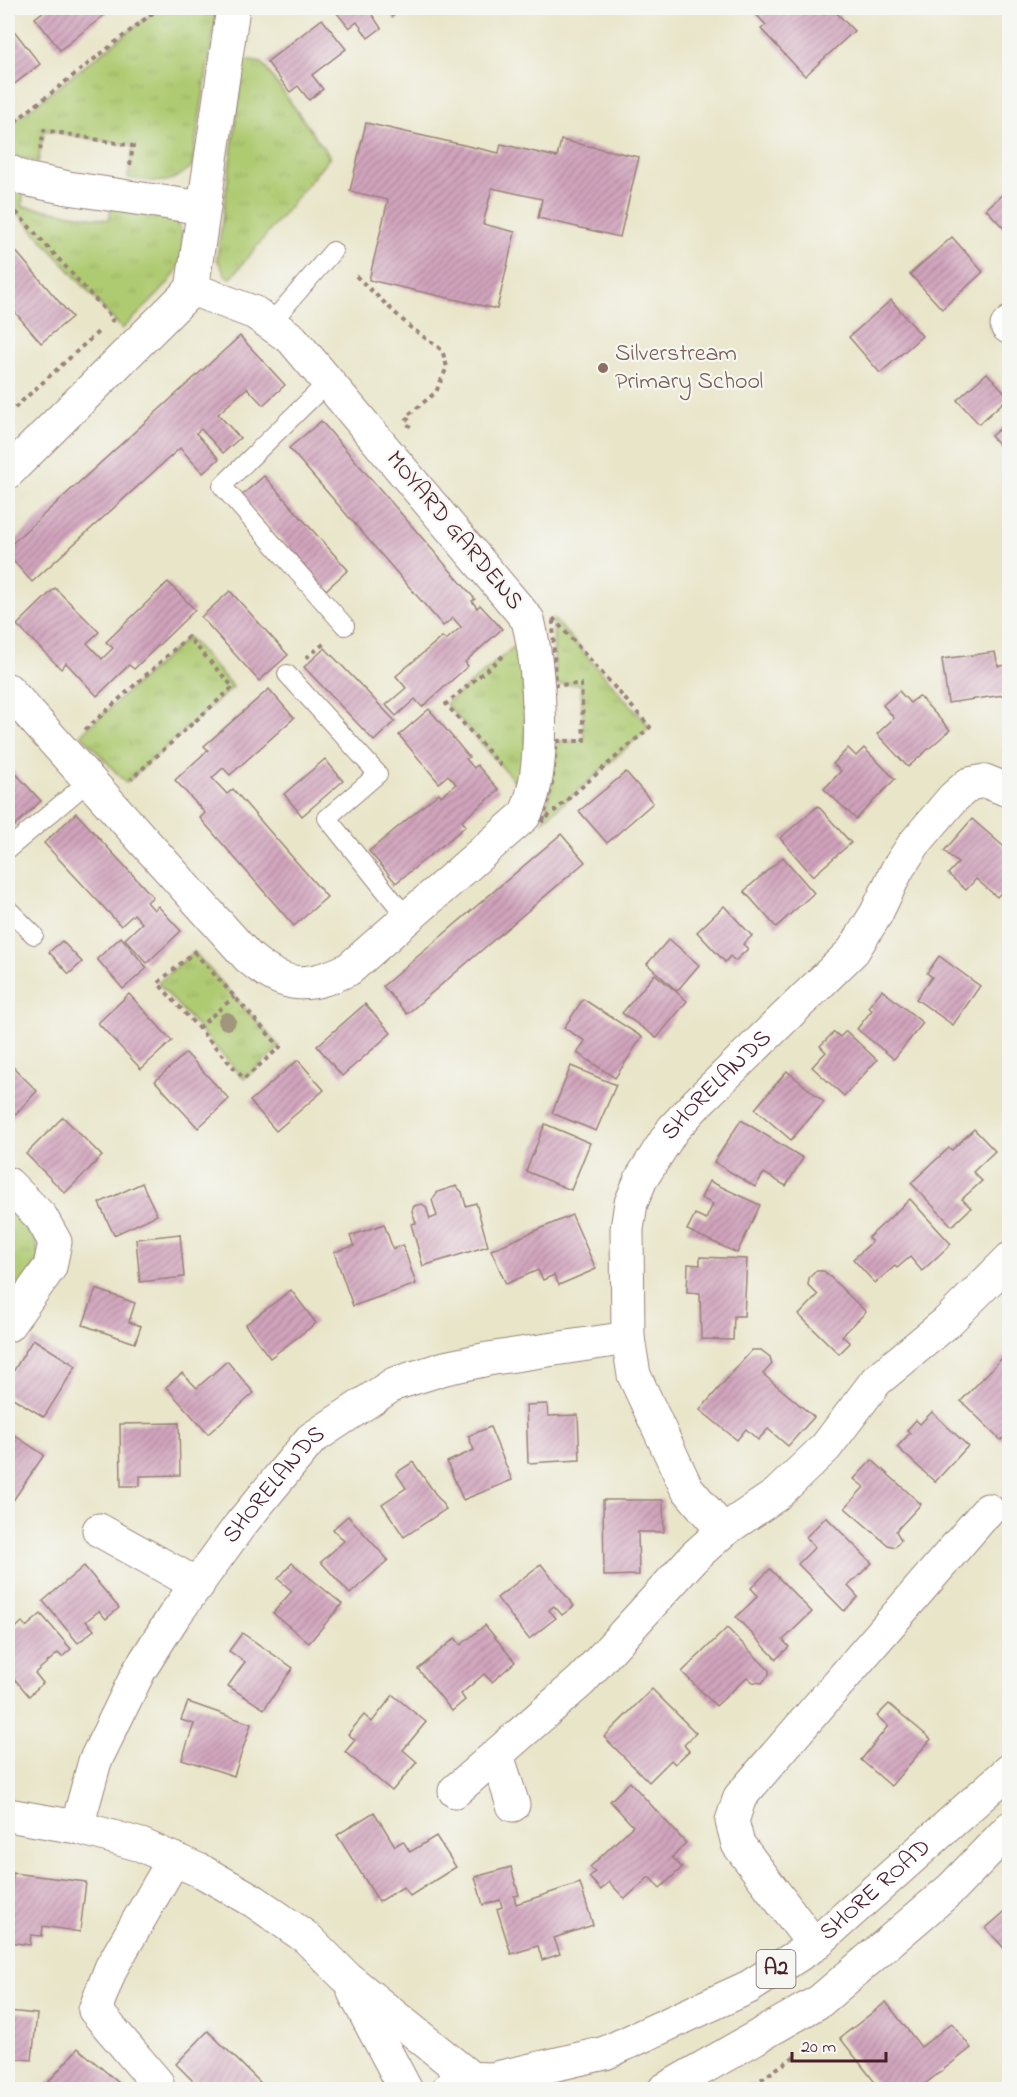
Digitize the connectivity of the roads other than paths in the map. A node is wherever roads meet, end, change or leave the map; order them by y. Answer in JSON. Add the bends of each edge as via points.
{"nodes":[{"id":1,"x":233,"y":8,"type":"edge"},
{"id":2,"x":8,"y":171,"type":"edge"},
{"id":3,"x":203,"y":208,"type":"junction"},
{"id":4,"x":333,"y":251,"type":"dead end"},
{"id":5,"x":192,"y":289,"type":"junction"},
{"id":6,"x":1010,"y":323,"type":"edge"},
{"id":7,"x":270,"y":324,"type":"junction"},
{"id":8,"x":1010,"y":328,"type":"edge"},
{"id":9,"x":329,"y":381,"type":"junction"},
{"id":10,"x":8,"y":472,"type":"edge"},
{"id":11,"x":345,"y":626,"type":"road end"},
{"id":12,"x":287,"y":674,"type":"road end"},
{"id":13,"x":8,"y":690,"type":"edge"},
{"id":14,"x":1010,"y":790,"type":"edge"},
{"id":15,"x":98,"y":791,"type":"junction"},
{"id":16,"x":8,"y":849,"type":"edge"},
{"id":17,"x":8,"y":909,"type":"edge"},
{"id":18,"x":407,"y":918,"type":"junction"},
{"id":19,"x":34,"y":935,"type":"dead end"},
{"id":20,"x":8,"y":1184,"type":"edge"},
{"id":21,"x":1010,"y":1259,"type":"edge"},
{"id":22,"x":8,"y":1325,"type":"edge"},
{"id":23,"x":628,"y":1338,"type":"junction"},
{"id":24,"x":988,"y":1510,"type":"dead end"},
{"id":25,"x":99,"y":1530,"type":"dead end"},
{"id":26,"x":723,"y":1532,"type":"junction"},
{"id":27,"x":198,"y":1586,"type":"junction"},
{"id":28,"x":497,"y":1755,"type":"junction"},
{"id":29,"x":1010,"y":1770,"type":"edge"},
{"id":30,"x":455,"y":1791,"type":"dead end"},
{"id":31,"x":513,"y":1805,"type":"dead end"},
{"id":32,"x":8,"y":1815,"type":"edge"},
{"id":33,"x":77,"y":1827,"type":"junction"},
{"id":34,"x":1010,"y":1828,"type":"edge"},
{"id":35,"x":174,"y":1859,"type":"junction"},
{"id":36,"x":814,"y":1946,"type":"junction"},
{"id":37,"x":346,"y":1977,"type":"junction"},
{"id":38,"x":481,"y":2084,"type":"edge"},
{"id":39,"x":156,"y":2090,"type":"edge"},
{"id":40,"x":406,"y":2090,"type":"edge"},
{"id":41,"x":664,"y":2090,"type":"edge"}],
"edges":[{"from":1,"to":3,"type":"main road"},
{"from":2,"to":3,"type":"main road","via":[[25,179],[68,188]]},
{"from":3,"to":5,"type":"main road"},
{"from":4,"to":7,"type":"lane"},
{"from":5,"to":7,"type":"main road","name":"MOYARD GARDENS","via":[[245,309]]},
{"from":5,"to":10,"type":"main road"},
{"from":6,"to":8,"type":"main road"},
{"from":7,"to":9,"type":"main road","name":"MOYARD GARDENS","via":[[292,339]]},
{"from":9,"to":11,"type":"lane","via":[[222,486]]},
{"from":9,"to":18,"type":"main road","name":"MOYARD GARDENS","via":[[528,620],[538,667],[538,762],[533,801],[524,816]]},
{"from":12,"to":18,"type":"lane","via":[[378,774],[327,818]]},
{"from":13,"to":15,"type":"main road"},
{"from":14,"to":23,"type":"main road","name":"SHORELANDS","via":[[985,781],[969,784],[939,813],[897,870],[854,951],[673,1128],[644,1173],[631,1203],[627,1229]]},
{"from":15,"to":16,"type":"lane"},
{"from":15,"to":18,"type":"main road","via":[[267,973],[296,983],[321,982],[349,969]]},
{"from":17,"to":19,"type":"lane"},
{"from":20,"to":22,"type":"main road","via":[[41,1217],[55,1242],[50,1267]]},
{"from":21,"to":26,"type":"main road","via":[[939,1330],[876,1381],[826,1447],[776,1496]]},
{"from":23,"to":26,"type":"main road","name":"SHORELANDS","via":[[634,1375],[686,1488]]},
{"from":23,"to":27,"type":"main road","name":"SHORELANDS","via":[[488,1359],[394,1384],[311,1439],[240,1525]]},
{"from":24,"to":36,"type":"main road","via":[[740,1797],[732,1821],[738,1844]]},
{"from":25,"to":27,"type":"main road"},
{"from":26,"to":28,"type":"main road","via":[[688,1563],[581,1681]]},
{"from":27,"to":33,"type":"main road","name":"SHORELANDS","via":[[174,1616],[131,1687],[95,1761]]},
{"from":28,"to":30,"type":"main road"},
{"from":28,"to":31,"type":"main road"},
{"from":29,"to":36,"type":"main road","name":"SHORE ROAD","number":"A2"},
{"from":32,"to":33,"type":"main road"},
{"from":33,"to":35,"type":"main road"},
{"from":34,"to":41,"type":"main road","name":"SHORE ROAD","number":"A2","via":[[952,1888],[820,2001]]},
{"from":35,"to":37,"type":"main road","via":[[254,1901],[308,1938]]},
{"from":35,"to":39,"type":"main road","via":[[111,1968],[95,2010],[151,2074],[157,2083]]},
{"from":36,"to":38,"type":"main road","name":"SHORE ROAD","number":"A2","via":[[749,1987],[605,2054]]},
{"from":37,"to":38,"type":"main road"},
{"from":37,"to":40,"type":"main road"}]}
